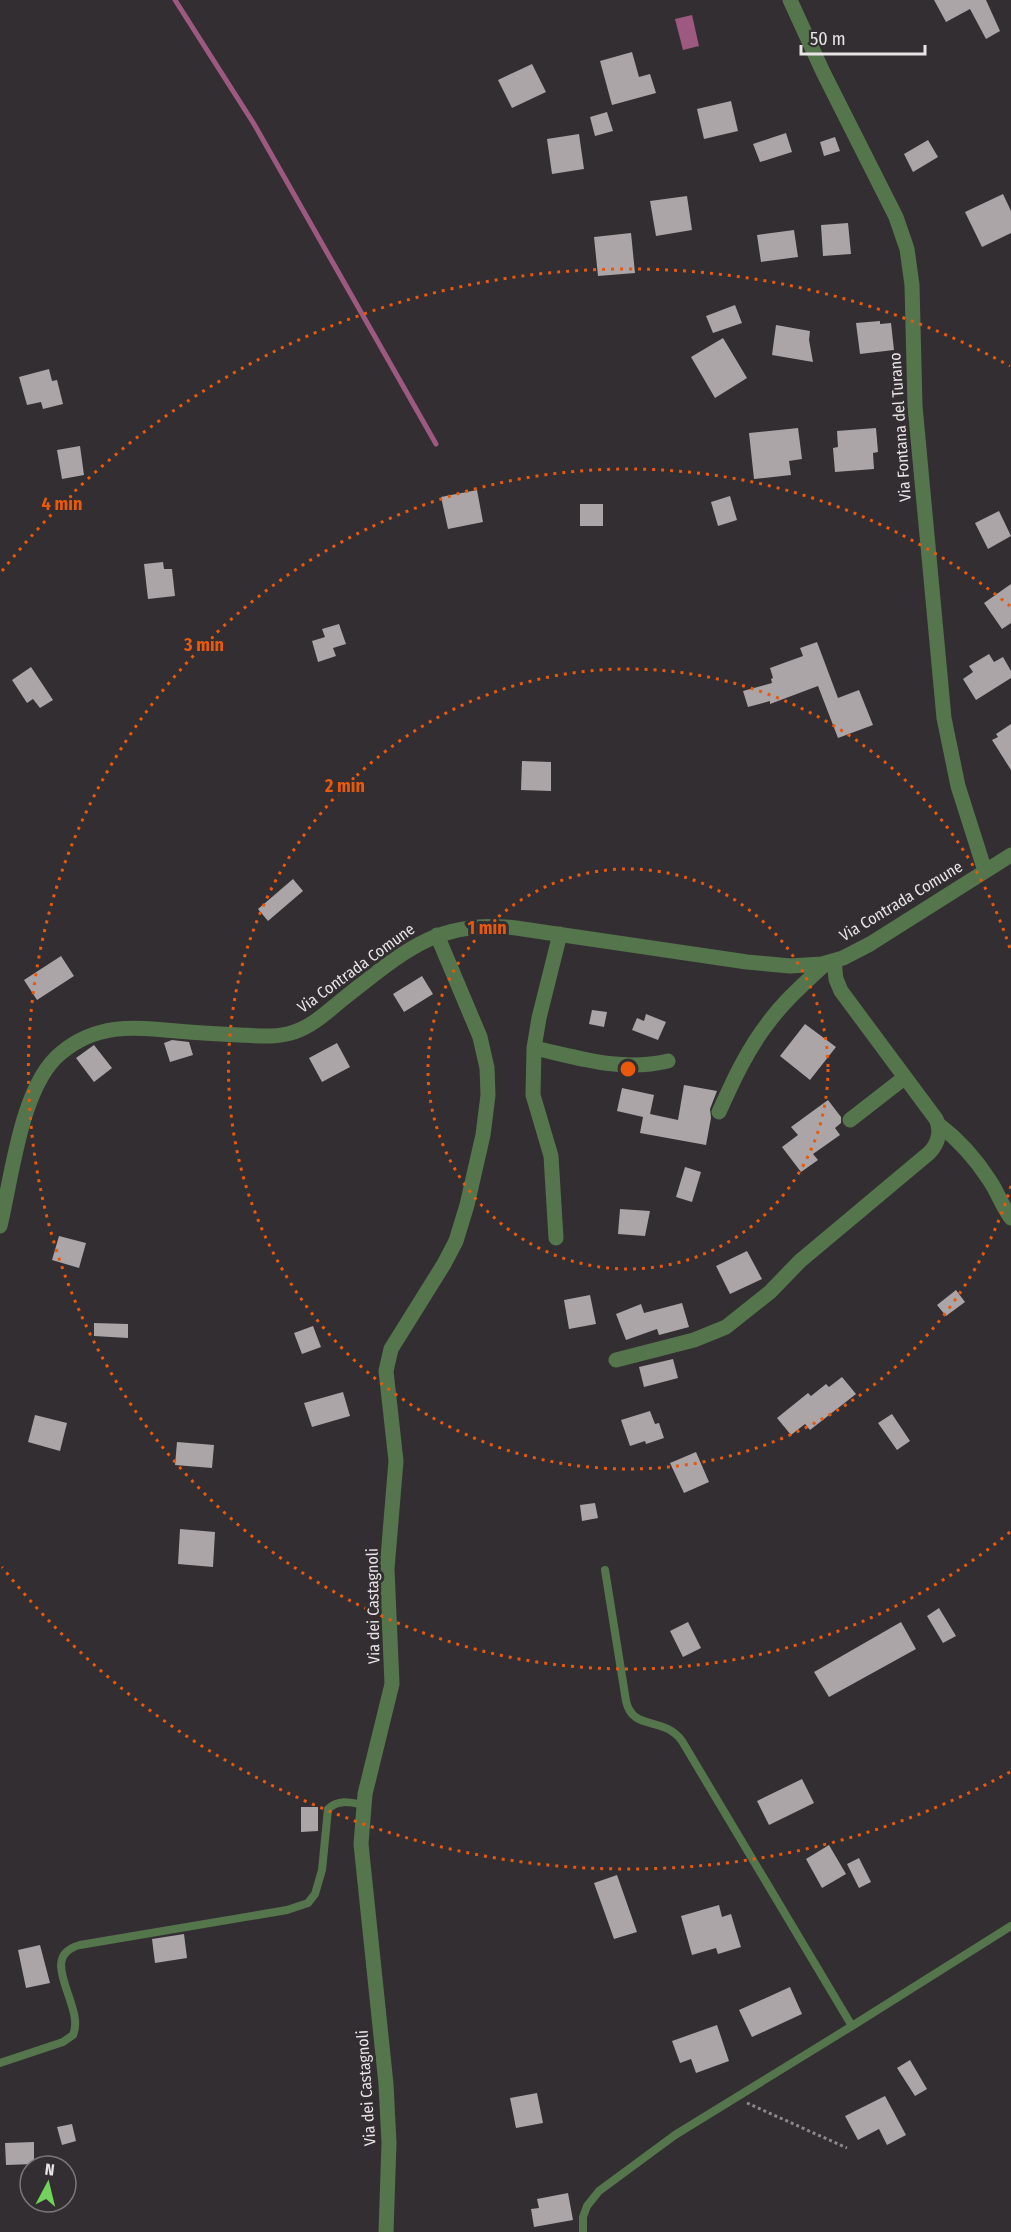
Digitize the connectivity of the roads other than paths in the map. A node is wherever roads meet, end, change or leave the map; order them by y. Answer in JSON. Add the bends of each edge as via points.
{"nodes":[{"id":1,"x":790,"y":0,"type":"edge"},
{"id":2,"x":1011,"y":855,"type":"edge"},
{"id":3,"x":985,"y":871,"type":"junction"},
{"id":4,"x":437,"y":934,"type":"junction"},
{"id":5,"x":560,"y":934,"type":"junction"},
{"id":6,"x":830,"y":962,"type":"junction"},
{"id":7,"x":534,"y":1048,"type":"junction"},
{"id":8,"x":668,"y":1061,"type":"dead end"},
{"id":9,"x":904,"y":1078,"type":"junction"},
{"id":10,"x":719,"y":1112,"type":"dead end"},
{"id":11,"x":850,"y":1120,"type":"dead end"},
{"id":12,"x":938,"y":1124,"type":"junction"},
{"id":13,"x":1011,"y":1218,"type":"edge"},
{"id":14,"x":0,"y":1226,"type":"edge"},
{"id":15,"x":556,"y":1238,"type":"dead end"},
{"id":16,"x":616,"y":1360,"type":"dead end"},
{"id":17,"x":605,"y":1570,"type":"dead end"},
{"id":18,"x":364,"y":1805,"type":"junction"},
{"id":19,"x":1011,"y":1926,"type":"edge"},
{"id":20,"x":852,"y":2026,"type":"junction"},
{"id":21,"x":0,"y":2063,"type":"edge"},
{"id":22,"x":386,"y":2232,"type":"edge"},
{"id":23,"x":583,"y":2232,"type":"edge"}],
"edges":[{"from":1,"to":3,"type":"street","name":"Via Fontana del Turano","via":[[896,217],[907,249],[912,285],[916,419],[944,718],[958,786]]},
{"from":2,"to":3,"type":"street","name":"Via Contrada Comune"},
{"from":3,"to":6,"type":"street","name":"Via Contrada Comune","via":[[870,944]]},
{"from":4,"to":5,"type":"street","name":"Via Contrada Comune","via":[[487,926]]},
{"from":4,"to":14,"type":"street","name":"Via Contrada Comune","via":[[404,952],[296,1032],[249,1036],[124,1027],[95,1034],[67,1048],[44,1072],[30,1100]]},
{"from":4,"to":18,"type":"street","name":"Via dei Castagnoli","via":[[480,1037],[487,1068],[488,1104],[456,1241],[394,1344],[388,1364],[396,1461],[387,1569],[392,1684]]},
{"from":5,"to":6,"type":"street","name":"Via Contrada Comune","via":[[755,963],[800,966]]},
{"from":5,"to":7,"type":"street"},
{"from":6,"to":9,"type":"street","via":[[841,991]]},
{"from":6,"to":10,"type":"street","via":[[790,996],[768,1022],[746,1056]]},
{"from":7,"to":8,"type":"street","via":[[624,1066]]},
{"from":7,"to":15,"type":"street","via":[[533,1095],[551,1156]]},
{"from":9,"to":11,"type":"street"},
{"from":9,"to":12,"type":"street"},
{"from":12,"to":13,"type":"street","via":[[960,1142],[986,1175]]},
{"from":12,"to":16,"type":"street","via":[[933,1149],[726,1326],[694,1340]]},
{"from":17,"to":20,"type":"lane","via":[[630,1713],[639,1720],[669,1728],[682,1741]]},
{"from":18,"to":21,"type":"lane","via":[[341,1802],[328,1809],[320,1880],[312,1899],[302,1906],[67,1950],[61,1966],[75,2018],[73,2035]]},
{"from":18,"to":22,"type":"street","name":"Via dei Castagnoli","via":[[361,1854],[388,2113]]},
{"from":19,"to":20,"type":"lane"},
{"from":20,"to":23,"type":"lane","via":[[675,2136],[598,2191],[587,2206]]}]}
